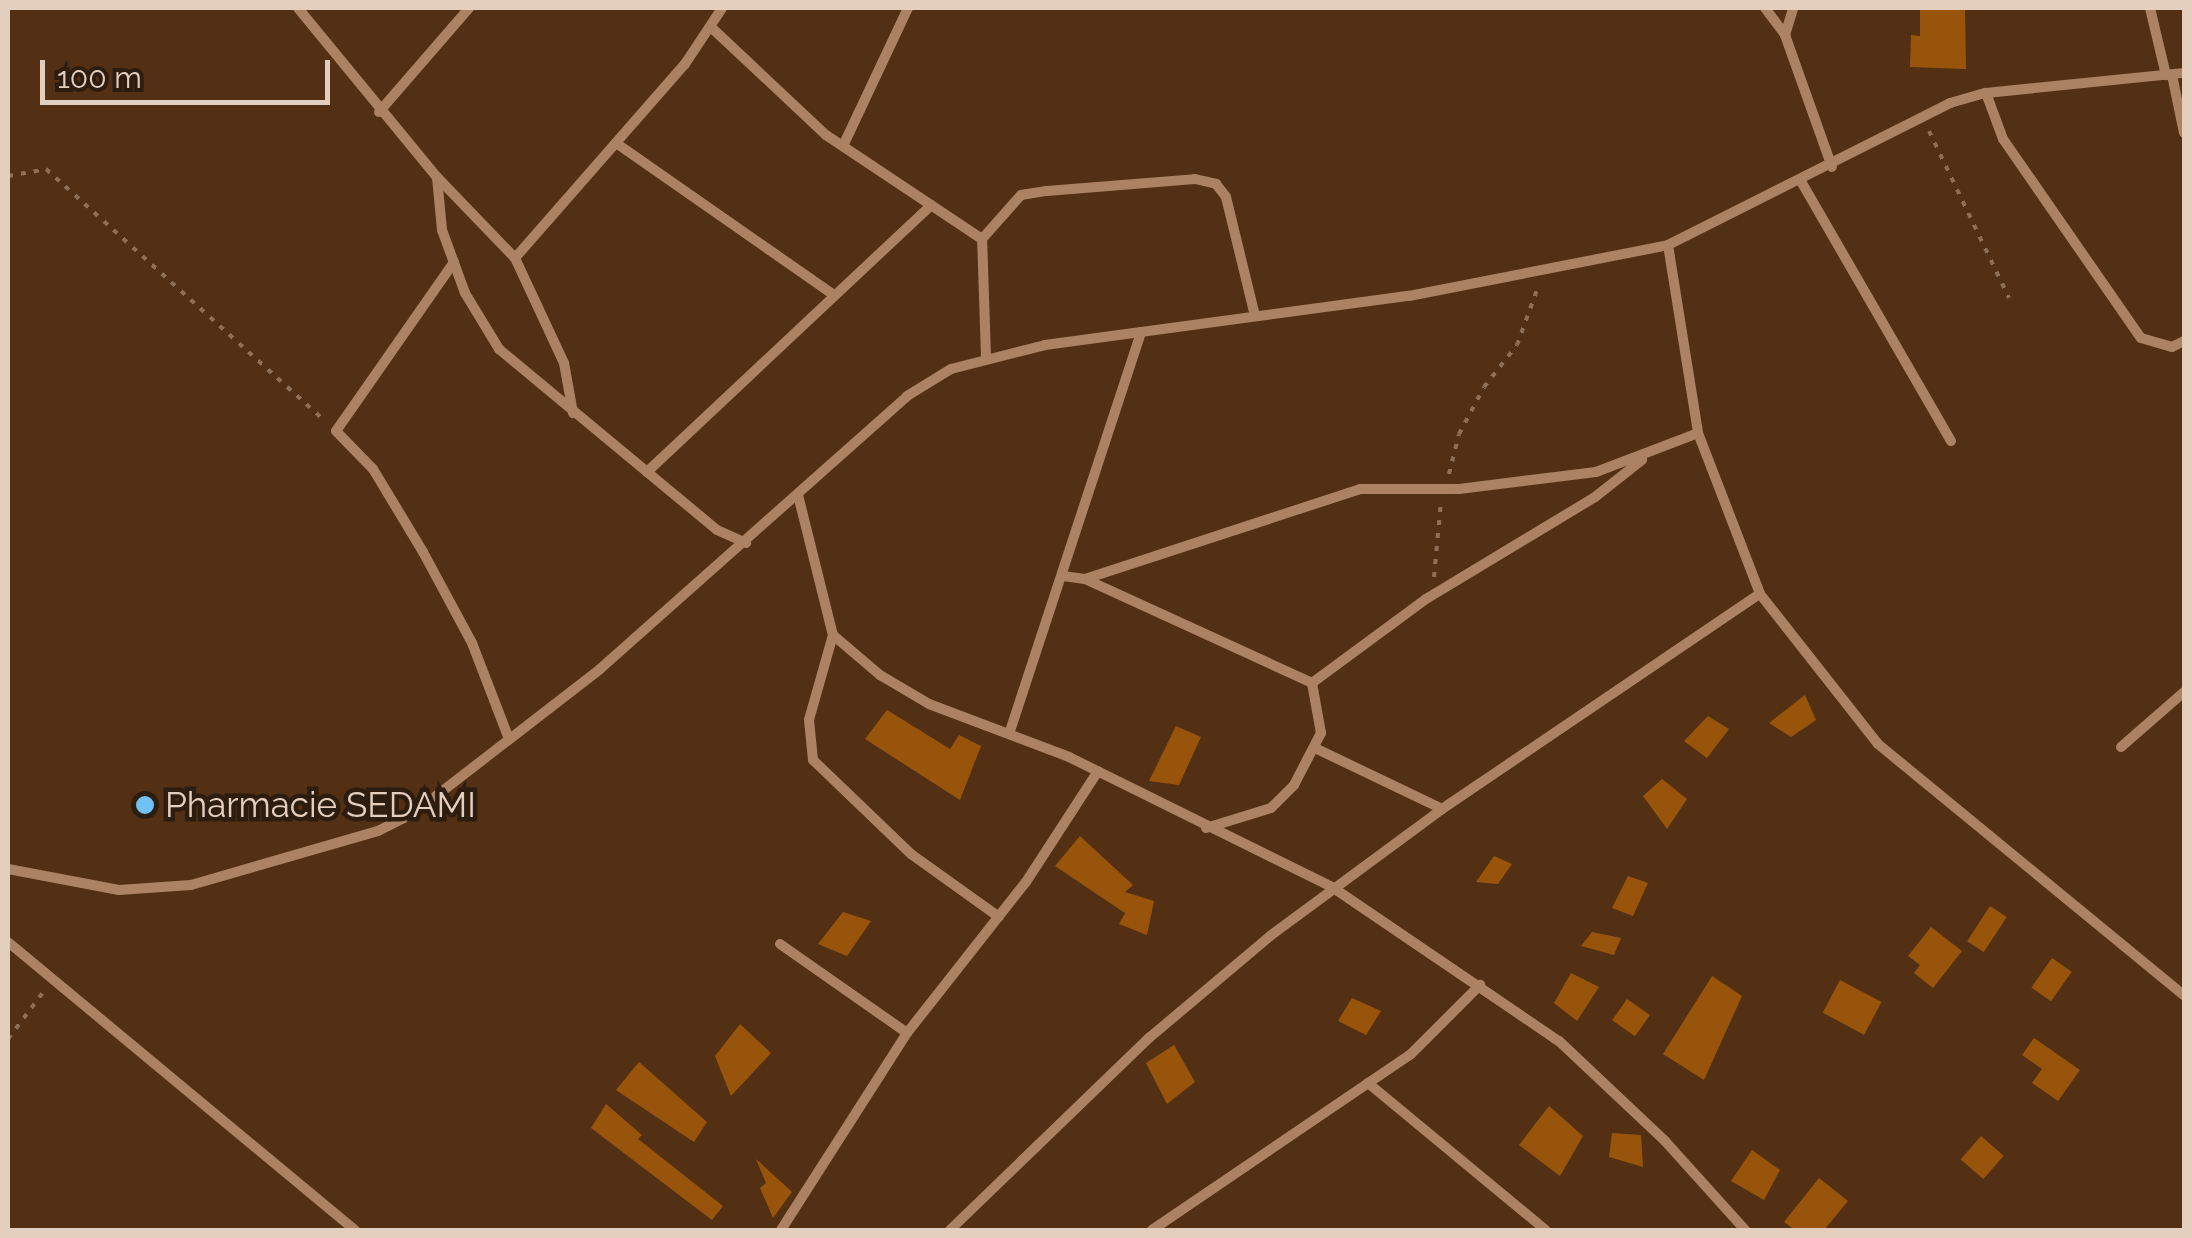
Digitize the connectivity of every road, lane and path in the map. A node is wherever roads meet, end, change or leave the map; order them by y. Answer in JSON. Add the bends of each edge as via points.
{"nodes":[{"id":1,"x":298,"y":8,"type":"edge"},
{"id":2,"x":469,"y":8,"type":"edge"},
{"id":3,"x":722,"y":8,"type":"edge"},
{"id":4,"x":908,"y":8,"type":"edge"},
{"id":5,"x":1765,"y":8,"type":"edge"},
{"id":6,"x":1793,"y":8,"type":"edge"},
{"id":7,"x":2150,"y":8,"type":"edge"},
{"id":8,"x":714,"y":29,"type":"junction"},
{"id":9,"x":1785,"y":35,"type":"junction"},
{"id":10,"x":2174,"y":74,"type":"edge"},
{"id":11,"x":1986,"y":92,"type":"junction"},
{"id":12,"x":379,"y":112,"type":"junction"},
{"id":13,"x":1924,"y":116,"type":"junction"},
{"id":14,"x":2184,"y":133,"type":"edge"},
{"id":15,"x":616,"y":143,"type":"junction"},
{"id":16,"x":843,"y":146,"type":"junction"},
{"id":17,"x":1832,"y":167,"type":"junction"},
{"id":18,"x":8,"y":176,"type":"edge"},
{"id":19,"x":436,"y":177,"type":"junction"},
{"id":20,"x":1802,"y":182,"type":"junction"},
{"id":21,"x":931,"y":206,"type":"junction"},
{"id":22,"x":982,"y":239,"type":"junction"},
{"id":23,"x":1668,"y":245,"type":"junction"},
{"id":24,"x":516,"y":258,"type":"junction"},
{"id":25,"x":454,"y":262,"type":"junction"},
{"id":26,"x":1543,"y":273,"type":"junction"},
{"id":27,"x":831,"y":293,"type":"junction"},
{"id":28,"x":2010,"y":298,"type":"dead end"},
{"id":29,"x":1255,"y":316,"type":"junction"},
{"id":30,"x":1141,"y":332,"type":"junction"},
{"id":31,"x":2184,"y":341,"type":"edge"},
{"id":32,"x":986,"y":357,"type":"junction"},
{"id":33,"x":573,"y":414,"type":"junction"},
{"id":34,"x":336,"y":431,"type":"junction"},
{"id":35,"x":1698,"y":434,"type":"junction"},
{"id":36,"x":1951,"y":441,"type":"dead end"},
{"id":37,"x":1646,"y":457,"type":"junction"},
{"id":38,"x":647,"y":472,"type":"junction"},
{"id":39,"x":1447,"y":488,"type":"junction"},
{"id":40,"x":798,"y":495,"type":"junction"},
{"id":41,"x":746,"y":543,"type":"junction"},
{"id":42,"x":1063,"y":576,"type":"junction"},
{"id":43,"x":1085,"y":579,"type":"junction"},
{"id":44,"x":1760,"y":594,"type":"junction"},
{"id":45,"x":1426,"y":599,"type":"junction"},
{"id":46,"x":833,"y":635,"type":"junction"},
{"id":47,"x":1312,"y":683,"type":"junction"},
{"id":48,"x":2184,"y":692,"type":"edge"},
{"id":49,"x":1010,"y":731,"type":"junction"},
{"id":50,"x":509,"y":739,"type":"junction"},
{"id":51,"x":2122,"y":746,"type":"dead end"},
{"id":52,"x":1317,"y":749,"type":"junction"},
{"id":53,"x":1098,"y":771,"type":"junction"},
{"id":54,"x":1442,"y":809,"type":"junction"},
{"id":55,"x":1206,"y":828,"type":"junction"},
{"id":56,"x":8,"y":870,"type":"edge"},
{"id":57,"x":1332,"y":886,"type":"junction"},
{"id":58,"x":1000,"y":917,"type":"junction"},
{"id":59,"x":8,"y":942,"type":"edge"},
{"id":60,"x":780,"y":944,"type":"dead end"},
{"id":61,"x":53,"y":980,"type":"junction"},
{"id":62,"x":1480,"y":986,"type":"junction"},
{"id":63,"x":2184,"y":995,"type":"edge"},
{"id":64,"x":906,"y":1032,"type":"junction"},
{"id":65,"x":8,"y":1039,"type":"edge"},
{"id":66,"x":1368,"y":1083,"type":"junction"},
{"id":67,"x":356,"y":1230,"type":"edge"},
{"id":68,"x":781,"y":1230,"type":"edge"},
{"id":69,"x":950,"y":1230,"type":"edge"},
{"id":70,"x":1152,"y":1230,"type":"edge"},
{"id":71,"x":1546,"y":1230,"type":"edge"},
{"id":72,"x":1745,"y":1230,"type":"edge"}],
"edges":[{"from":1,"to":12,"type":"street"},
{"from":2,"to":12,"type":"street"},
{"from":3,"to":8,"type":"street"},
{"from":4,"to":16,"type":"street"},
{"from":5,"to":9,"type":"street"},
{"from":6,"to":9,"type":"street"},
{"from":7,"to":10,"type":"street"},
{"from":8,"to":15,"type":"street"},
{"from":8,"to":16,"type":"street"},
{"from":9,"to":17,"type":"street"},
{"from":10,"to":11,"type":"street"},
{"from":10,"to":14,"type":"street"},
{"from":11,"to":13,"type":"street"},
{"from":11,"to":31,"type":"street","via":[[2003,139],[2141,338],[2172,347]]},
{"from":12,"to":19,"type":"street"},
{"from":13,"to":17,"type":"street"},
{"from":13,"to":28,"type":"path"},
{"from":15,"to":24,"type":"street"},
{"from":15,"to":27,"type":"street"},
{"from":16,"to":21,"type":"street"},
{"from":17,"to":20,"type":"street"},
{"from":18,"to":34,"type":"path","via":[[46,168]]},
{"from":19,"to":24,"type":"street"},
{"from":19,"to":25,"type":"street","via":[[442,230]]},
{"from":20,"to":23,"type":"street"},
{"from":20,"to":36,"type":"street"},
{"from":21,"to":22,"type":"street"},
{"from":21,"to":27,"type":"street"},
{"from":22,"to":29,"type":"street","via":[[1021,195],[1194,179],[1216,184],[1226,196]]},
{"from":22,"to":32,"type":"street"},
{"from":23,"to":26,"type":"street"},
{"from":23,"to":35,"type":"street"},
{"from":24,"to":33,"type":"street","via":[[564,363]]},
{"from":25,"to":33,"type":"street","via":[[499,349]]},
{"from":25,"to":34,"type":"street"},
{"from":26,"to":29,"type":"street"},
{"from":26,"to":39,"type":"path","via":[[1518,345],[1484,387],[1454,446]]},
{"from":27,"to":38,"type":"street"},
{"from":29,"to":30,"type":"street"},
{"from":30,"to":32,"type":"street"},
{"from":30,"to":42,"type":"street"},
{"from":32,"to":40,"type":"street","via":[[925,382]]},
{"from":33,"to":38,"type":"street"},
{"from":34,"to":50,"type":"street","via":[[373,468],[423,552],[472,642]]},
{"from":35,"to":37,"type":"street"},
{"from":35,"to":44,"type":"street"},
{"from":37,"to":39,"type":"street","via":[[1596,472]]},
{"from":37,"to":45,"type":"street","via":[[1580,507]]},
{"from":38,"to":41,"type":"street","via":[[718,530]]},
{"from":39,"to":43,"type":"street","via":[[1360,490]]},
{"from":39,"to":45,"type":"path"},
{"from":40,"to":41,"type":"street"},
{"from":40,"to":46,"type":"street"},
{"from":41,"to":50,"type":"street"},
{"from":42,"to":43,"type":"street"},
{"from":42,"to":49,"type":"street"},
{"from":43,"to":47,"type":"street"},
{"from":44,"to":54,"type":"street"},
{"from":44,"to":63,"type":"street","via":[[1878,744]]},
{"from":45,"to":47,"type":"street"},
{"from":46,"to":49,"type":"street","via":[[902,691]]},
{"from":46,"to":58,"type":"street","via":[[809,720],[813,760],[911,854]]},
{"from":47,"to":52,"type":"street","via":[[1321,733]]},
{"from":48,"to":51,"type":"street"},
{"from":49,"to":53,"type":"street"},
{"from":50,"to":56,"type":"street","via":[[430,802],[378,831],[214,881],[120,890]]},
{"from":52,"to":54,"type":"street"},
{"from":52,"to":55,"type":"street","via":[[1283,801]]},
{"from":53,"to":55,"type":"street"},
{"from":53,"to":58,"type":"street"},
{"from":54,"to":57,"type":"street"},
{"from":55,"to":57,"type":"street"},
{"from":57,"to":62,"type":"street"},
{"from":57,"to":69,"type":"street","via":[[1150,1038]]},
{"from":58,"to":64,"type":"street"},
{"from":59,"to":61,"type":"street"},
{"from":60,"to":64,"type":"street"},
{"from":61,"to":65,"type":"path"},
{"from":61,"to":67,"type":"street"},
{"from":62,"to":66,"type":"street","via":[[1422,1045]]},
{"from":62,"to":72,"type":"street","via":[[1560,1041],[1665,1141]]},
{"from":64,"to":68,"type":"street"},
{"from":66,"to":70,"type":"street"},
{"from":66,"to":71,"type":"street"}]}
